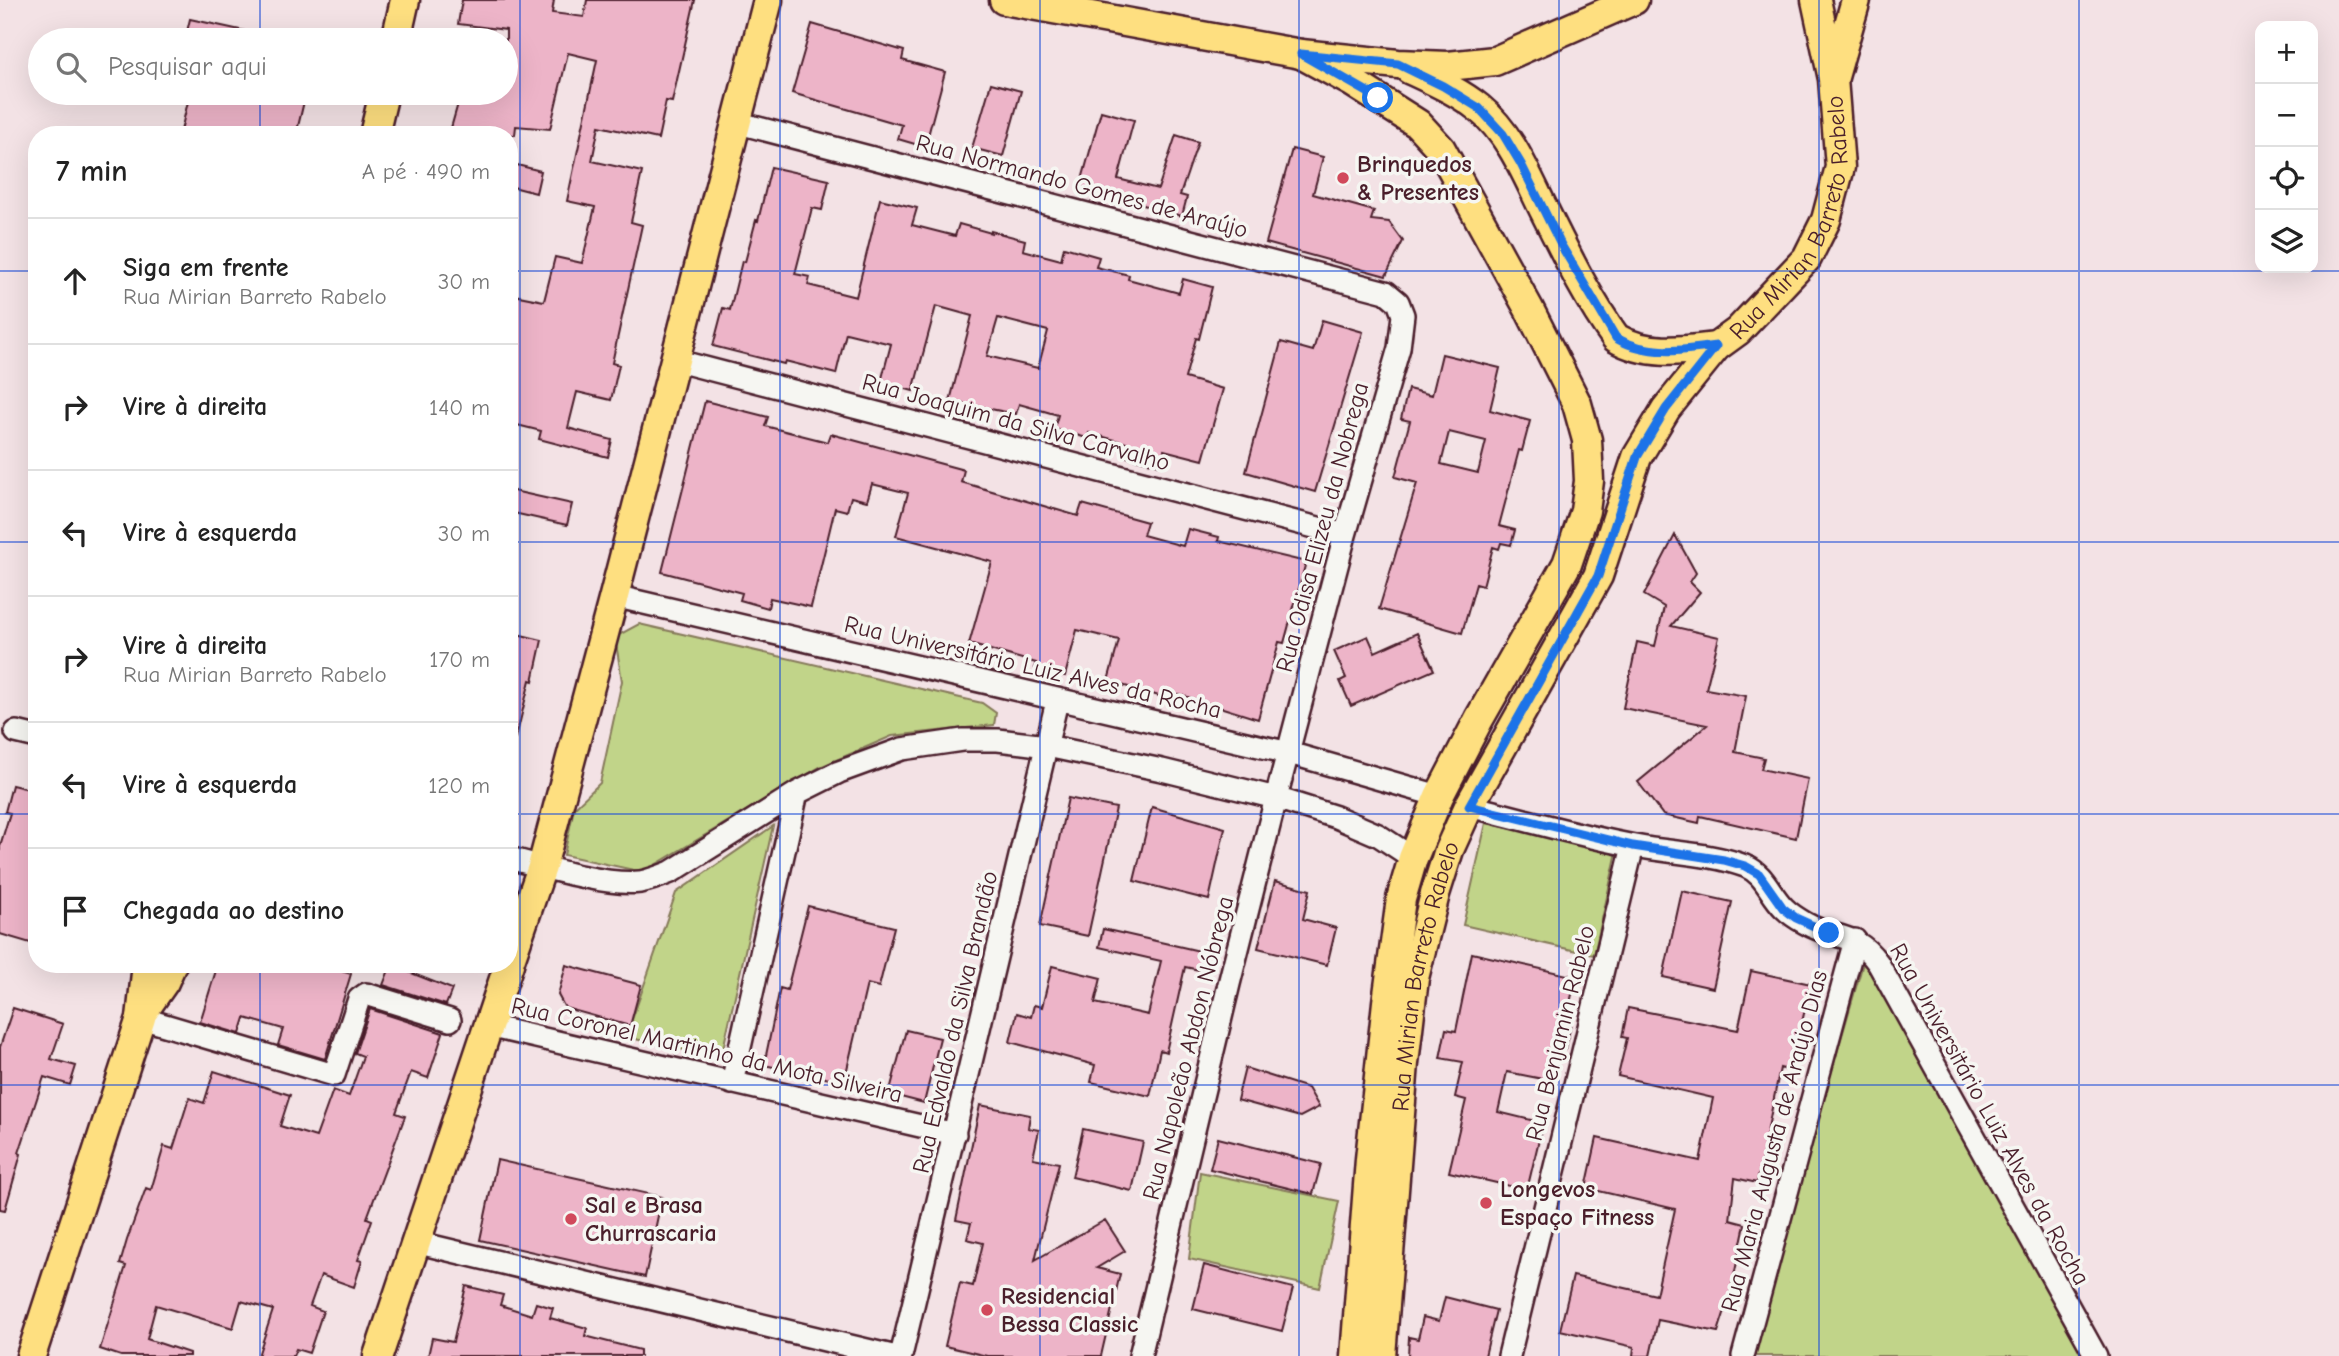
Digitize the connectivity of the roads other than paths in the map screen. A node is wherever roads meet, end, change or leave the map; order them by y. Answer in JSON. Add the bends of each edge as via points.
{"nodes":[{"id":1,"x":405,"y":0,"type":"edge"},
{"id":2,"x":768,"y":0,"type":"edge"},
{"id":3,"x":1004,"y":0,"type":"edge"},
{"id":4,"x":1634,"y":0,"type":"edge"},
{"id":5,"x":1816,"y":0,"type":"edge"},
{"id":6,"x":1856,"y":0,"type":"edge"},
{"id":7,"x":1089,"y":8,"type":"edge"},
{"id":8,"x":399,"y":28,"type":"edge"},
{"id":9,"x":1301,"y":54,"type":"junction"},
{"id":10,"x":1398,"y":64,"type":"junction"},
{"id":11,"x":1833,"y":79,"type":"junction"},
{"id":12,"x":381,"y":105,"type":"edge"},
{"id":13,"x":735,"y":122,"type":"junction"},
{"id":14,"x":376,"y":126,"type":"edge"},
{"id":15,"x":1403,"y":315,"type":"joint"},
{"id":16,"x":1716,"y":346,"type":"junction"},
{"id":17,"x":674,"y":360,"type":"junction"},
{"id":18,"x":1345,"y":535,"type":"junction"},
{"id":19,"x":614,"y":596,"type":"junction"},
{"id":20,"x":1057,"y":701,"type":"junction"},
{"id":21,"x":1047,"y":746,"type":"junction"},
{"id":22,"x":1289,"y":753,"type":"junction"},
{"id":23,"x":797,"y":793,"type":"junction"},
{"id":24,"x":1438,"y":796,"type":"junction"},
{"id":25,"x":1276,"y":799,"type":"junction"},
{"id":26,"x":1469,"y":806,"type":"junction"},
{"id":27,"x":1633,"y":846,"type":"junction"},
{"id":28,"x":1413,"y":858,"type":"junction"},
{"id":29,"x":518,"y":860,"type":"edge"},
{"id":30,"x":542,"y":867,"type":"junction"},
{"id":31,"x":518,"y":938,"type":"edge"},
{"id":32,"x":1855,"y":940,"type":"junction"},
{"id":33,"x":146,"y":973,"type":"edge"},
{"id":34,"x":168,"y":973,"type":"edge"},
{"id":35,"x":506,"y":973,"type":"edge"},
{"id":36,"x":142,"y":1015,"type":"junction"},
{"id":37,"x":450,"y":1020,"type":"dead end"},
{"id":38,"x":488,"y":1026,"type":"junction"},
{"id":39,"x":732,"y":1083,"type":"junction"},
{"id":40,"x":956,"y":1134,"type":"junction"},
{"id":41,"x":415,"y":1242,"type":"junction"},
{"id":42,"x":31,"y":1356,"type":"edge"},
{"id":43,"x":378,"y":1356,"type":"edge"},
{"id":44,"x":892,"y":1356,"type":"edge"},
{"id":45,"x":901,"y":1356,"type":"edge"},
{"id":46,"x":1140,"y":1356,"type":"edge"},
{"id":47,"x":1354,"y":1356,"type":"edge"},
{"id":48,"x":1381,"y":1356,"type":"edge"},
{"id":49,"x":1509,"y":1356,"type":"edge"},
{"id":50,"x":1743,"y":1356,"type":"edge"},
{"id":51,"x":2096,"y":1356,"type":"edge"}],
"edges":[{"from":1,"to":8,"type":"main road"},
{"from":2,"to":13,"type":"main road"},
{"from":3,"to":7,"type":"main road"},
{"from":4,"to":10,"type":"main road","via":[[1494,61],[1448,66]]},
{"from":5,"to":11,"type":"main road","name":"Rua Mirian Barreto Rabelo"},
{"from":6,"to":11,"type":"main road"},
{"from":7,"to":9,"type":"main road"},
{"from":9,"to":10,"type":"main road"},
{"from":9,"to":24,"type":"main road","name":"Rua Mirian Barreto Rabelo","via":[[1418,124],[1441,149],[1567,383],[1587,440],[1585,510],[1567,564]]},
{"from":10,"to":16,"type":"main road","via":[[1479,108],[1503,134],[1616,338],[1652,350]]},
{"from":11,"to":16,"type":"main road","name":"Rua Mirian Barreto Rabelo","via":[[1840,167],[1826,220],[1807,258],[1738,331]]},
{"from":12,"to":14,"type":"main road"},
{"from":13,"to":15,"type":"street","name":"Rua Normando Gomes de Araújo","via":[[1386,292],[1398,302]]},
{"from":13,"to":17,"type":"main road"},
{"from":15,"to":18,"type":"street","name":"Rua Odisa Elizeu da Nobrega","via":[[1399,348]]},
{"from":16,"to":26,"type":"main road","name":"Rua Mirian Barreto Rabelo","via":[[1666,409],[1637,457],[1598,576]]},
{"from":17,"to":18,"type":"street","name":"Rua Joaquim da Silva Carvalho"},
{"from":17,"to":19,"type":"main road"},
{"from":18,"to":22,"type":"street","name":"Rua Odisa Elizeu da Nobrega"},
{"from":19,"to":20,"type":"street","name":"Rua Universitário Luiz Alves da Rocha"},
{"from":19,"to":30,"type":"main road"},
{"from":20,"to":21,"type":"street","name":"Rua Edvaldo da Silva Brandão"},
{"from":20,"to":22,"type":"street","name":"Rua Universitário Luiz Alves da Rocha"},
{"from":21,"to":23,"type":"street","via":[[998,740],[930,743],[870,760]]},
{"from":21,"to":25,"type":"street","via":[[1162,769]]},
{"from":21,"to":40,"type":"street","name":"Rua Edvaldo da Silva Brandão"},
{"from":22,"to":24,"type":"street","name":"Rua Universitário Luiz Alves da Rocha"},
{"from":22,"to":25,"type":"street","name":"Rua Napoleão Abdon Nóbrega"},
{"from":23,"to":30,"type":"street","via":[[653,879],[613,880]]},
{"from":23,"to":39,"type":"street"},
{"from":24,"to":28,"type":"main road","name":"Rua Mirian Barreto Rabelo"},
{"from":25,"to":28,"type":"street","via":[[1378,835]]},
{"from":25,"to":46,"type":"street","name":"Rua Napoleão Abdon Nóbrega"},
{"from":26,"to":27,"type":"street","name":"Rua Universitário Luiz Alves da Rocha"},
{"from":26,"to":48,"type":"main road","name":"Rua Mirian Barreto Rabelo","via":[[1449,850],[1414,978]]},
{"from":27,"to":32,"type":"street","name":"Rua Universitário Luiz Alves da Rocha","via":[[1745,866],[1759,874],[1783,908],[1796,918]]},
{"from":27,"to":49,"type":"street","name":"Rua Benjamin Rabelo"},
{"from":28,"to":47,"type":"main road","name":"Rua Mirian Barreto Rabelo","via":[[1401,898],[1387,1002]]},
{"from":29,"to":30,"type":"street"},
{"from":30,"to":31,"type":"main road"},
{"from":32,"to":50,"type":"street","name":"Rua Maria Augusta de Araújo Dias"},
{"from":32,"to":51,"type":"street","name":"Rua Universitário Luiz Alves da Rocha","via":[[1878,963]]},
{"from":33,"to":36,"type":"main road"},
{"from":34,"to":36,"type":"main road"},
{"from":35,"to":38,"type":"main road"},
{"from":36,"to":37,"type":"street","via":[[334,1075],[359,999],[366,994]]},
{"from":36,"to":42,"type":"main road"},
{"from":38,"to":39,"type":"street","name":"Rua Coronel Martinho da Mota Silveira"},
{"from":38,"to":41,"type":"main road"},
{"from":39,"to":40,"type":"street","name":"Rua Coronel Martinho da Mota Silveira"},
{"from":40,"to":45,"type":"street","name":"Rua Edvaldo da Silva Brandão"},
{"from":41,"to":43,"type":"main road"},
{"from":41,"to":44,"type":"street"}]}
